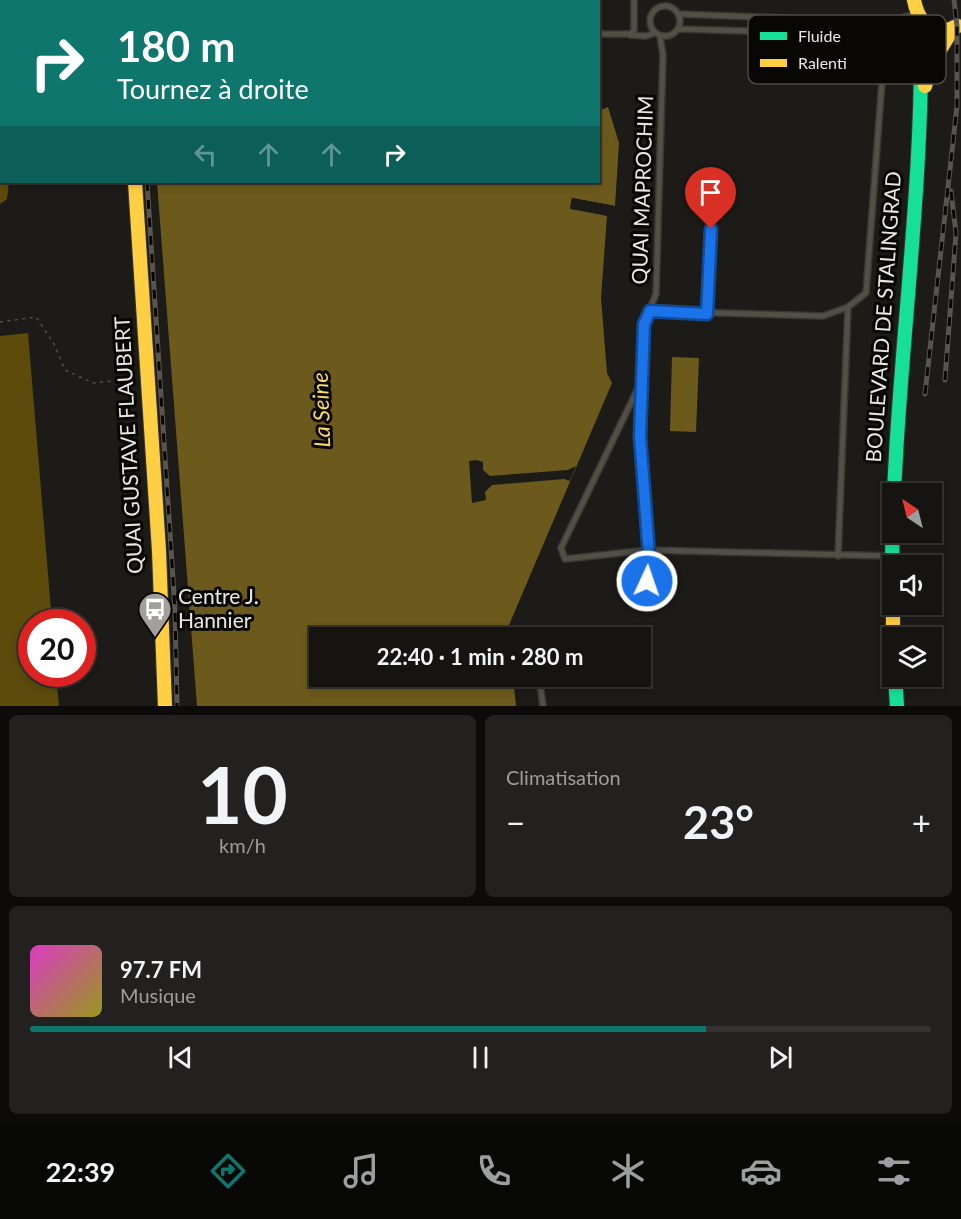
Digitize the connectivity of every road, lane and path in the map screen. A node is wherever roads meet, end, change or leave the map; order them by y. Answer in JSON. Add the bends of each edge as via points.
{"nodes":[{"id":1,"x":634,"y":0,"type":"edge"},
{"id":2,"x":662,"y":0,"type":"edge"},
{"id":3,"x":656,"y":9,"type":"junction"},
{"id":4,"x":678,"y":15,"type":"junction"},
{"id":5,"x":748,"y":17,"type":"edge"},
{"id":6,"x":958,"y":25,"type":"edge"},
{"id":7,"x":678,"y":29,"type":"junction"},
{"id":8,"x":748,"y":31,"type":"edge"},
{"id":9,"x":600,"y":32,"type":"edge"},
{"id":10,"x":658,"y":34,"type":"junction"},
{"id":11,"x":628,"y":35,"type":"junction"},
{"id":12,"x":946,"y":42,"type":"edge"},
{"id":13,"x":882,"y":84,"type":"edge"},
{"id":14,"x":921,"y":84,"type":"edge"},
{"id":15,"x":926,"y":84,"type":"edge"},
{"id":16,"x":922,"y":96,"type":"junction"},
{"id":17,"x":600,"y":138,"type":"edge"},
{"id":18,"x":618,"y":138,"type":"dead end"},
{"id":19,"x":135,"y":183,"type":"edge"},
{"id":20,"x":711,"y":229,"type":"dead end"},
{"id":21,"x":848,"y":307,"type":"junction"},
{"id":22,"x":650,"y":311,"type":"junction"},
{"id":23,"x":707,"y":314,"type":"junction"},
{"id":24,"x":0,"y":322,"type":"edge"},
{"id":25,"x":134,"y":379,"type":"dead end"},
{"id":26,"x":642,"y":380,"type":"junction"},
{"id":27,"x":648,"y":550,"type":"junction"},
{"id":28,"x":892,"y":555,"type":"edge"},
{"id":29,"x":838,"y":556,"type":"junction"},
{"id":30,"x":882,"y":556,"type":"edge"},
{"id":31,"x":647,"y":581,"type":"dead end"},
{"id":32,"x":205,"y":596,"type":"dead end"},
{"id":33,"x":206,"y":608,"type":"junction"},
{"id":34,"x":189,"y":610,"type":"dead end"},
{"id":35,"x":207,"y":621,"type":"dead end"},
{"id":36,"x":540,"y":687,"type":"edge"},
{"id":37,"x":896,"y":687,"type":"edge"},
{"id":38,"x":165,"y":706,"type":"edge"},
{"id":39,"x":543,"y":706,"type":"edge"},
{"id":40,"x":897,"y":706,"type":"edge"}],
"edges":[{"from":1,"to":11,"type":"lane","via":[[634,30]]},
{"from":2,"to":3,"type":"lane"},
{"from":3,"to":4,"type":"lane","via":[[667,6]]},
{"from":3,"to":10,"type":"lane","via":[[650,20]]},
{"from":4,"to":5,"type":"lane"},
{"from":4,"to":7,"type":"lane"},
{"from":6,"to":12,"type":"main road","name":"BOULEVARD DE STALINGRAD"},
{"from":7,"to":8,"type":"lane"},
{"from":7,"to":10,"type":"lane","via":[[670,35]]},
{"from":9,"to":11,"type":"lane"},
{"from":10,"to":11,"type":"lane"},
{"from":10,"to":22,"type":"lane","name":"QUAI MAPROCHIM","via":[[663,55],[659,232],[656,294]]},
{"from":13,"to":21,"type":"lane","via":[[866,293]]},
{"from":14,"to":16,"type":"main road","name":"BOULEVARD DE STALINGRAD"},
{"from":15,"to":16,"type":"main road","name":"BOULEVARD DE STALINGRAD"},
{"from":16,"to":28,"type":"main road","name":"BOULEVARD DE STALINGRAD","via":[[892,490]]},
{"from":17,"to":18,"type":"path"},
{"from":19,"to":38,"type":"main road","name":"QUAI GUSTAVE FLAUBERT"},
{"from":20,"to":23,"type":"lane"},
{"from":21,"to":23,"type":"lane","via":[[823,316]]},
{"from":21,"to":29,"type":"lane"},
{"from":22,"to":23,"type":"lane"},
{"from":22,"to":26,"type":"lane","name":"QUAI MAPROCHIM","via":[[644,324]]},
{"from":24,"to":25,"type":"path","via":[[36,317],[65,370],[93,383]]},
{"from":26,"to":27,"type":"lane","name":"QUAI MAPROCHIM","via":[[640,436]]},
{"from":26,"to":27,"type":"lane","name":"QUAI MAPROCHIM","via":[[561,548],[565,559]]},
{"from":27,"to":29,"type":"lane","name":"QUAI MAPROCHIM"},
{"from":27,"to":31,"type":"lane","name":"QUAI MAPROCHIM"},
{"from":29,"to":30,"type":"lane","name":"QUAI MAPROCHIM"},
{"from":32,"to":33,"type":"path"},
{"from":33,"to":34,"type":"path"},
{"from":33,"to":35,"type":"path"},
{"from":36,"to":39,"type":"lane"},
{"from":37,"to":40,"type":"main road"}]}
